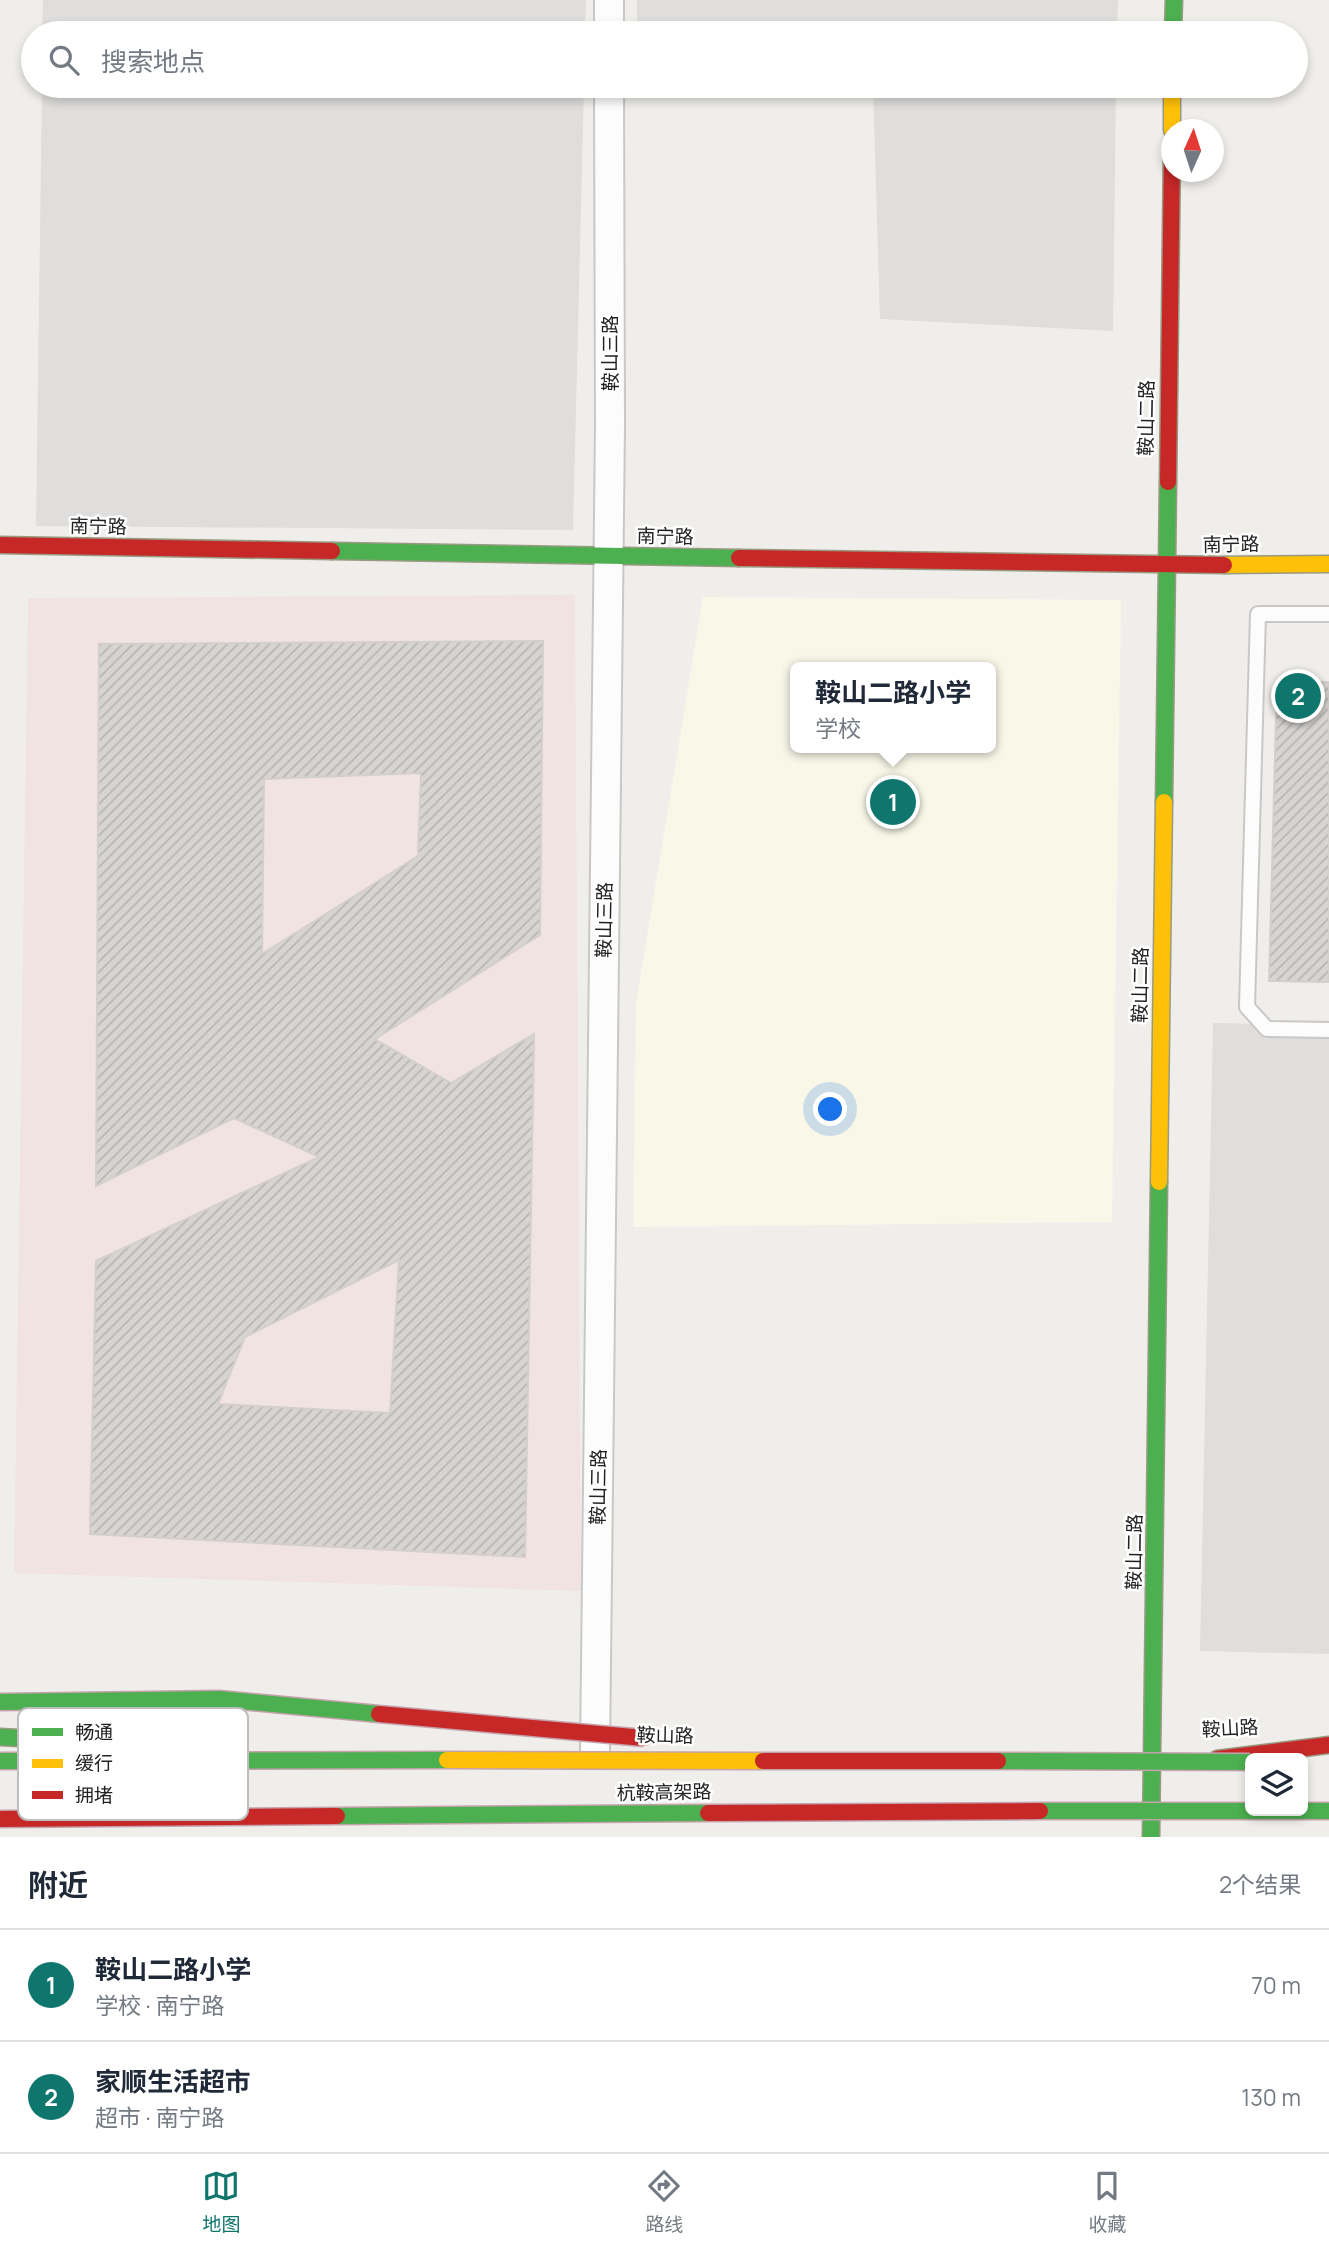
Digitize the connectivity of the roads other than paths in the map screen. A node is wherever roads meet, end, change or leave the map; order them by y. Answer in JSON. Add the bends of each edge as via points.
{"nodes":[{"id":1,"x":609,"y":0,"type":"edge"},
{"id":2,"x":1174,"y":0,"type":"edge"},
{"id":3,"x":609,"y":21,"type":"edge"},
{"id":4,"x":1173,"y":21,"type":"edge"},
{"id":5,"x":609,"y":98,"type":"edge"},
{"id":6,"x":1172,"y":98,"type":"edge"},
{"id":7,"x":1172,"y":119,"type":"edge"},
{"id":8,"x":1171,"y":182,"type":"edge"},
{"id":9,"x":0,"y":545,"type":"edge"},
{"id":10,"x":608,"y":556,"type":"junction"},
{"id":11,"x":1329,"y":564,"type":"edge"},
{"id":12,"x":1165,"y":566,"type":"junction"},
{"id":13,"x":1329,"y":614,"type":"edge"},
{"id":14,"x":1329,"y":1030,"type":"edge"},
{"id":15,"x":0,"y":1703,"type":"edge"},
{"id":16,"x":0,"y":1737,"type":"edge"},
{"id":17,"x":18,"y":1738,"type":"edge"},
{"id":18,"x":666,"y":1740,"type":"dead end"},
{"id":19,"x":721,"y":1745,"type":"dead end"},
{"id":20,"x":1329,"y":1745,"type":"edge"},
{"id":21,"x":248,"y":1749,"type":"edge"},
{"id":22,"x":1152,"y":1753,"type":"junction"},
{"id":23,"x":595,"y":1755,"type":"junction"},
{"id":24,"x":248,"y":1759,"type":"edge"},
{"id":25,"x":1329,"y":1760,"type":"edge"},
{"id":26,"x":0,"y":1761,"type":"edge"},
{"id":27,"x":18,"y":1761,"type":"edge"},
{"id":28,"x":1308,"y":1761,"type":"edge"},
{"id":29,"x":900,"y":1762,"type":"junction"},
{"id":30,"x":1191,"y":1762,"type":"junction"},
{"id":31,"x":1245,"y":1762,"type":"edge"},
{"id":32,"x":902,"y":1811,"type":"junction"},
{"id":33,"x":1329,"y":1811,"type":"edge"},
{"id":34,"x":1188,"y":1812,"type":"junction"},
{"id":35,"x":248,"y":1817,"type":"edge"},
{"id":36,"x":0,"y":1819,"type":"edge"},
{"id":37,"x":18,"y":1819,"type":"edge"},
{"id":38,"x":1329,"y":1825,"type":"edge"},
{"id":39,"x":768,"y":1828,"type":"dead end"},
{"id":40,"x":1151,"y":1829,"type":"edge"},
{"id":41,"x":591,"y":1830,"type":"dead end"}],
"edges":[{"from":1,"to":3,"type":"street"},
{"from":2,"to":4,"type":"main road"},
{"from":5,"to":10,"type":"street","name":"鞍山三路"},
{"from":6,"to":7,"type":"main road"},
{"from":8,"to":12,"type":"main road","name":"鞍山二路"},
{"from":9,"to":10,"type":"main road","name":"南宁路"},
{"from":10,"to":12,"type":"main road","name":"南宁路"},
{"from":10,"to":23,"type":"street","name":"鞍山三路"},
{"from":11,"to":12,"type":"main road","name":"南宁路"},
{"from":12,"to":22,"type":"main road","name":"鞍山二路"},
{"from":13,"to":14,"type":"lane","via":[[1258,614],[1247,1007],[1267,1029]]},
{"from":15,"to":18,"type":"main road","bridge":true,"via":[[219,1699]]},
{"from":16,"to":17,"type":"main road","name":"鞍山路"},
{"from":19,"to":29,"type":"main road","bridge":true},
{"from":20,"to":22,"type":"main road","name":"鞍山路"},
{"from":20,"to":30,"type":"main road","bridge":true},
{"from":21,"to":23,"type":"main road","name":"鞍山路"},
{"from":22,"to":23,"type":"main road","name":"鞍山路","via":[[927,1758]]},
{"from":22,"to":40,"type":"main road","name":"鞍山二路"},
{"from":24,"to":29,"type":"main road","name":"杭鞍高架路","bridge":true},
{"from":25,"to":28,"type":"main road"},
{"from":26,"to":27,"type":"main road","name":"杭鞍高架路","bridge":true},
{"from":29,"to":30,"type":"main road","name":"杭鞍高架路","bridge":true},
{"from":30,"to":31,"type":"main road","name":"杭鞍高架路","bridge":true},
{"from":32,"to":34,"type":"main road","name":"杭鞍高架路","bridge":true},
{"from":32,"to":35,"type":"main road","name":"杭鞍高架路","bridge":true},
{"from":32,"to":39,"type":"main road","bridge":true},
{"from":33,"to":34,"type":"main road","name":"杭鞍高架路","bridge":true},
{"from":34,"to":38,"type":"main road","bridge":true},
{"from":36,"to":37,"type":"main road","name":"杭鞍高架路","bridge":true},
{"from":38,"to":40,"type":"main road"},
{"from":40,"to":41,"type":"main road"}]}
